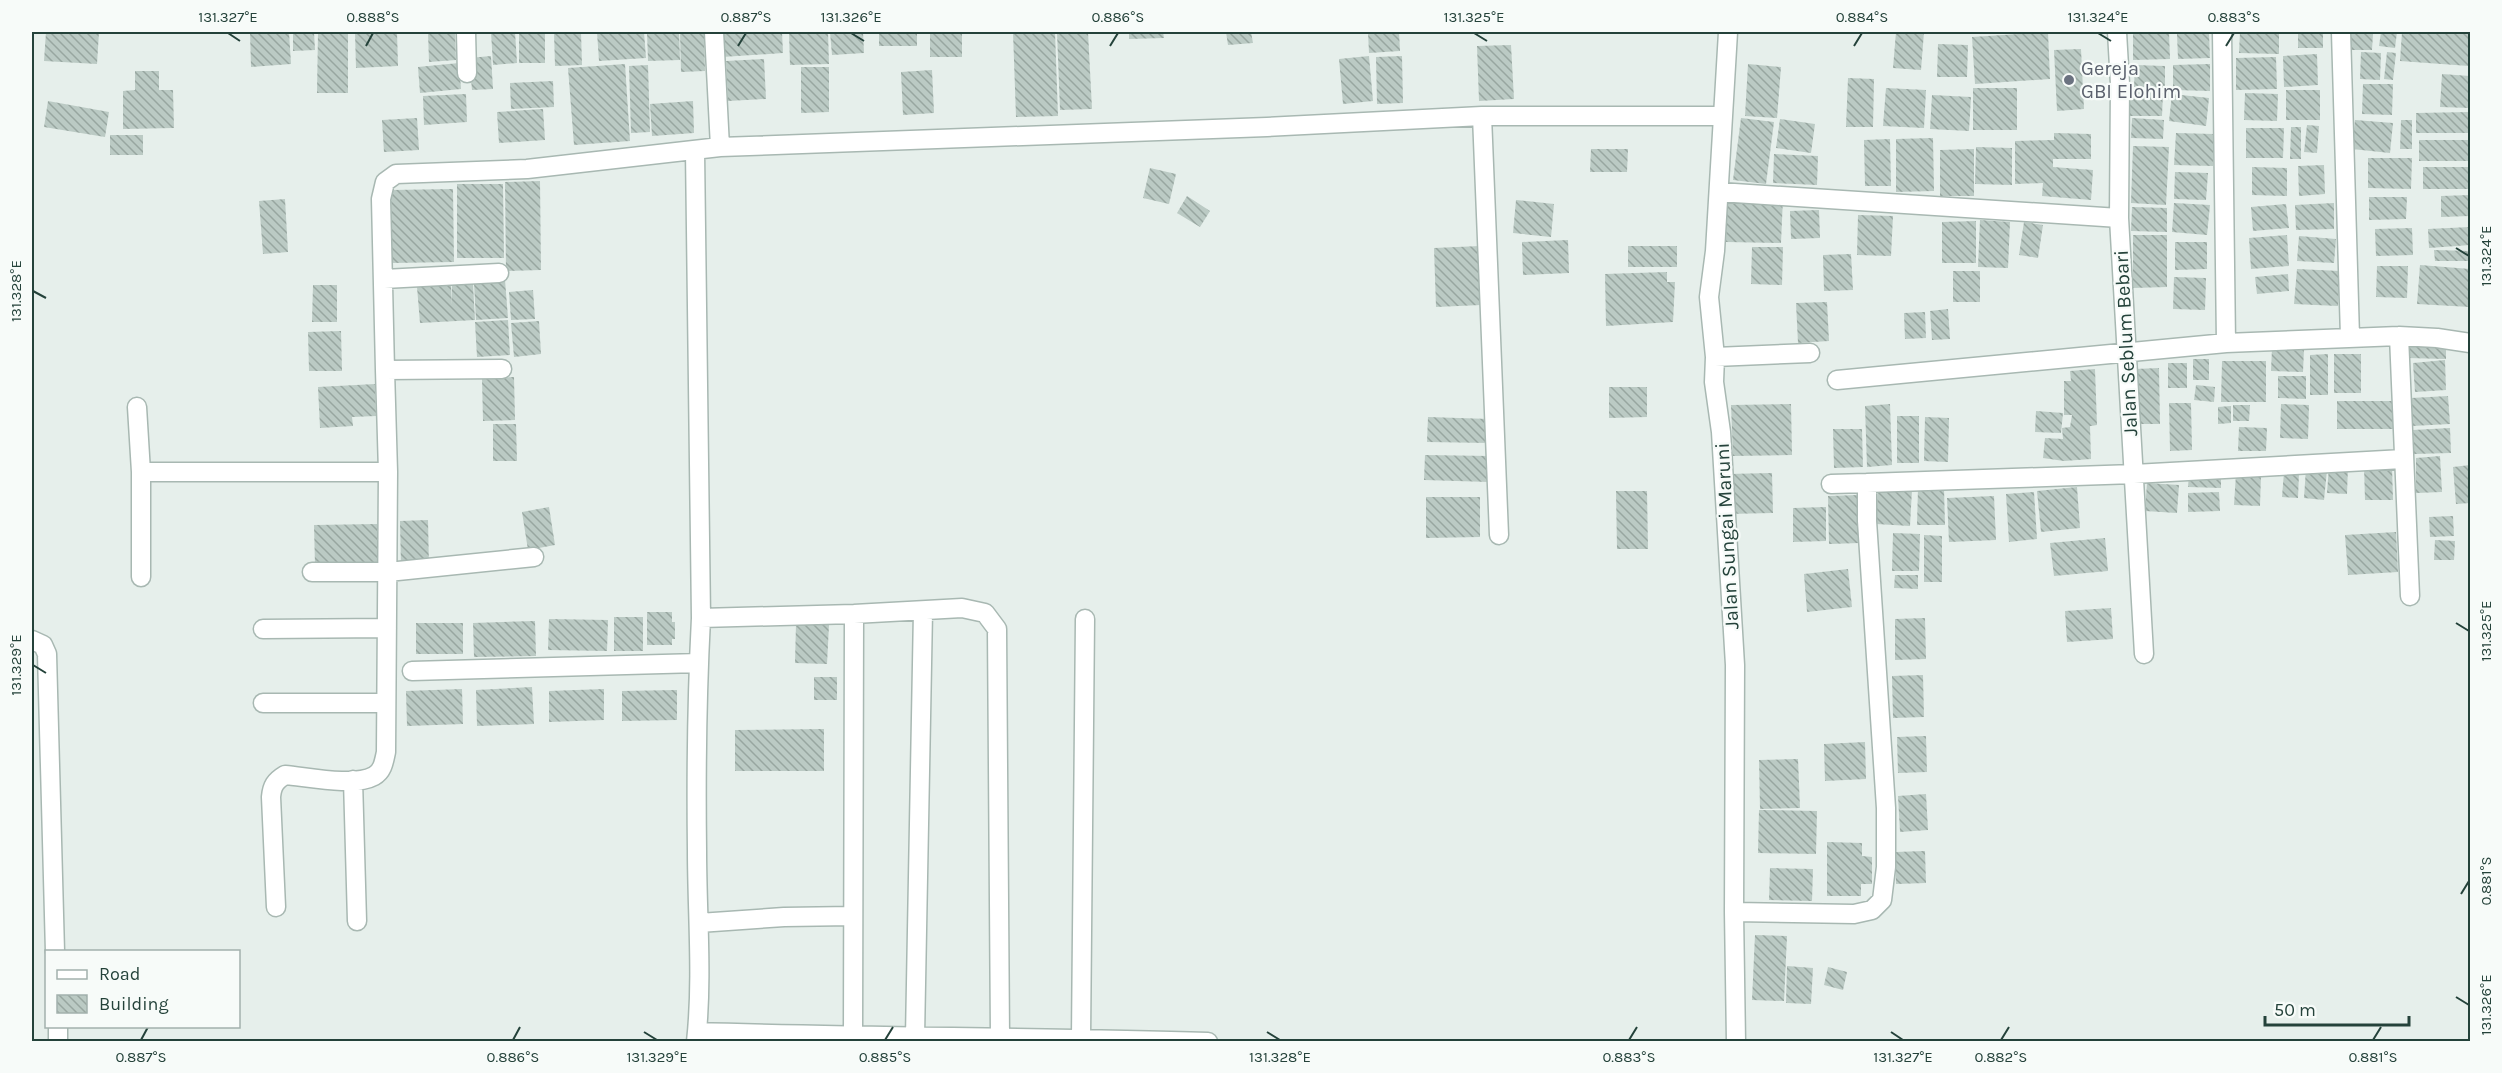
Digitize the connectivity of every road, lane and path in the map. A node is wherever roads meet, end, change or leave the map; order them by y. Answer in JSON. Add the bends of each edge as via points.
{"nodes":[{"id":1,"x":466,"y":32,"type":"edge"},
{"id":2,"x":714,"y":32,"type":"edge"},
{"id":3,"x":1728,"y":32,"type":"edge"},
{"id":4,"x":2117,"y":32,"type":"edge"},
{"id":5,"x":2222,"y":32,"type":"edge"},
{"id":6,"x":2341,"y":32,"type":"edge"},
{"id":7,"x":467,"y":73,"type":"dead end"},
{"id":8,"x":1482,"y":116,"type":"junction"},
{"id":9,"x":1722,"y":116,"type":"junction"},
{"id":10,"x":720,"y":147,"type":"junction"},
{"id":11,"x":694,"y":151,"type":"junction"},
{"id":12,"x":1719,"y":192,"type":"junction"},
{"id":13,"x":2119,"y":218,"type":"junction"},
{"id":14,"x":499,"y":273,"type":"dead end"},
{"id":15,"x":384,"y":279,"type":"junction"},
{"id":16,"x":2399,"y":336,"type":"junction"},
{"id":17,"x":2350,"y":337,"type":"junction"},
{"id":18,"x":2226,"y":343,"type":"junction"},
{"id":19,"x":2470,"y":343,"type":"edge"},
{"id":20,"x":1810,"y":353,"type":"dead end"},
{"id":21,"x":2125,"y":354,"type":"junction"},
{"id":22,"x":1715,"y":357,"type":"junction"},
{"id":23,"x":502,"y":369,"type":"dead end"},
{"id":24,"x":385,"y":370,"type":"junction"},
{"id":25,"x":1837,"y":380,"type":"dead end"},
{"id":26,"x":137,"y":407,"type":"dead end"},
{"id":27,"x":2403,"y":459,"type":"junction"},
{"id":28,"x":141,"y":472,"type":"junction"},
{"id":29,"x":388,"y":472,"type":"junction"},
{"id":30,"x":2134,"y":474,"type":"junction"},
{"id":31,"x":1867,"y":483,"type":"junction"},
{"id":32,"x":1831,"y":484,"type":"dead end"},
{"id":33,"x":1498,"y":535,"type":"dead end"},
{"id":34,"x":534,"y":557,"type":"dead end"},
{"id":35,"x":312,"y":572,"type":"dead end"},
{"id":36,"x":388,"y":572,"type":"junction"},
{"id":37,"x":141,"y":577,"type":"dead end"},
{"id":38,"x":2410,"y":596,"type":"dead end"},
{"id":39,"x":923,"y":611,"type":"junction"},
{"id":40,"x":854,"y":614,"type":"junction"},
{"id":41,"x":701,"y":618,"type":"junction"},
{"id":42,"x":1085,"y":620,"type":"dead end"},
{"id":43,"x":387,"y":628,"type":"junction"},
{"id":44,"x":263,"y":629,"type":"dead end"},
{"id":45,"x":32,"y":640,"type":"edge"},
{"id":46,"x":2144,"y":654,"type":"dead end"},
{"id":47,"x":699,"y":663,"type":"junction"},
{"id":48,"x":412,"y":671,"type":"dead end"},
{"id":49,"x":386,"y":703,"type":"junction"},
{"id":50,"x":264,"y":704,"type":"dead end"},
{"id":51,"x":353,"y":780,"type":"junction"},
{"id":52,"x":276,"y":908,"type":"dead end"},
{"id":53,"x":1734,"y":912,"type":"junction"},
{"id":54,"x":852,"y":916,"type":"junction"},
{"id":55,"x":357,"y":921,"type":"dead end"},
{"id":56,"x":699,"y":923,"type":"junction"},
{"id":57,"x":56,"y":950,"type":"edge"},
{"id":58,"x":697,"y":1037,"type":"edge"},
{"id":59,"x":853,"y":1037,"type":"junction"},
{"id":60,"x":915,"y":1037,"type":"junction"},
{"id":61,"x":1000,"y":1038,"type":"junction"},
{"id":62,"x":1082,"y":1038,"type":"junction"},
{"id":63,"x":1208,"y":1041,"type":"edge"},
{"id":64,"x":1736,"y":1041,"type":"edge"}],
"edges":[{"from":1,"to":7,"type":"street"},
{"from":2,"to":10,"type":"street"},
{"from":3,"to":9,"type":"street","name":"Jalan Sungai Maruni"},
{"from":4,"to":13,"type":"street","name":"Jalan Seblum Bebari"},
{"from":5,"to":18,"type":"street"},
{"from":6,"to":17,"type":"street"},
{"from":8,"to":9,"type":"street"},
{"from":8,"to":10,"type":"street"},
{"from":8,"to":33,"type":"street"},
{"from":9,"to":12,"type":"street","name":"Jalan Sungai Maruni"},
{"from":10,"to":11,"type":"street"},
{"from":11,"to":15,"type":"street","via":[[527,169],[396,174],[385,182],[381,199]]},
{"from":11,"to":41,"type":"street"},
{"from":12,"to":13,"type":"street"},
{"from":12,"to":22,"type":"street","name":"Jalan Sungai Maruni","via":[[1709,297]]},
{"from":13,"to":21,"type":"street","name":"Jalan Seblum Bebari"},
{"from":14,"to":15,"type":"street"},
{"from":15,"to":24,"type":"street"},
{"from":16,"to":17,"type":"street"},
{"from":16,"to":19,"type":"street"},
{"from":16,"to":27,"type":"street"},
{"from":17,"to":18,"type":"street"},
{"from":18,"to":21,"type":"street"},
{"from":20,"to":22,"type":"street"},
{"from":21,"to":25,"type":"street"},
{"from":21,"to":30,"type":"street","name":"Jalan Seblum Bebari"},
{"from":22,"to":53,"type":"street","name":"Jalan Sungai Maruni","via":[[1735,665]]},
{"from":23,"to":24,"type":"street"},
{"from":24,"to":29,"type":"street"},
{"from":26,"to":28,"type":"street"},
{"from":27,"to":30,"type":"street"},
{"from":27,"to":38,"type":"street"},
{"from":28,"to":29,"type":"street"},
{"from":28,"to":37,"type":"street"},
{"from":29,"to":36,"type":"street"},
{"from":30,"to":31,"type":"street"},
{"from":30,"to":46,"type":"street","name":"Jalan Seblum Bebari"},
{"from":31,"to":32,"type":"street"},
{"from":31,"to":53,"type":"street","via":[[1866,521],[1886,808],[1882,900],[1872,910],[1854,914]]},
{"from":34,"to":36,"type":"street"},
{"from":35,"to":36,"type":"street"},
{"from":36,"to":43,"type":"street"},
{"from":39,"to":40,"type":"street"},
{"from":39,"to":60,"type":"street"},
{"from":39,"to":61,"type":"street","via":[[962,608],[985,612],[997,629]]},
{"from":40,"to":41,"type":"street"},
{"from":40,"to":54,"type":"street"},
{"from":41,"to":47,"type":"street"},
{"from":42,"to":62,"type":"street"},
{"from":43,"to":44,"type":"street"},
{"from":43,"to":49,"type":"street"},
{"from":45,"to":57,"type":"street","via":[[43,645],[47,654]]},
{"from":47,"to":48,"type":"street"},
{"from":47,"to":56,"type":"street"},
{"from":49,"to":50,"type":"street"},
{"from":49,"to":51,"type":"street","via":[[383,766],[375,775]]},
{"from":51,"to":52,"type":"street","via":[[285,774],[276,780],[271,797]]},
{"from":51,"to":55,"type":"street"},
{"from":53,"to":64,"type":"street","name":"Jalan Sungai Maruni"},
{"from":54,"to":56,"type":"street"},
{"from":54,"to":59,"type":"street"},
{"from":56,"to":58,"type":"street"},
{"from":58,"to":59,"type":"street"},
{"from":59,"to":60,"type":"street"},
{"from":60,"to":61,"type":"street"},
{"from":61,"to":62,"type":"street"},
{"from":62,"to":63,"type":"street"}]}
